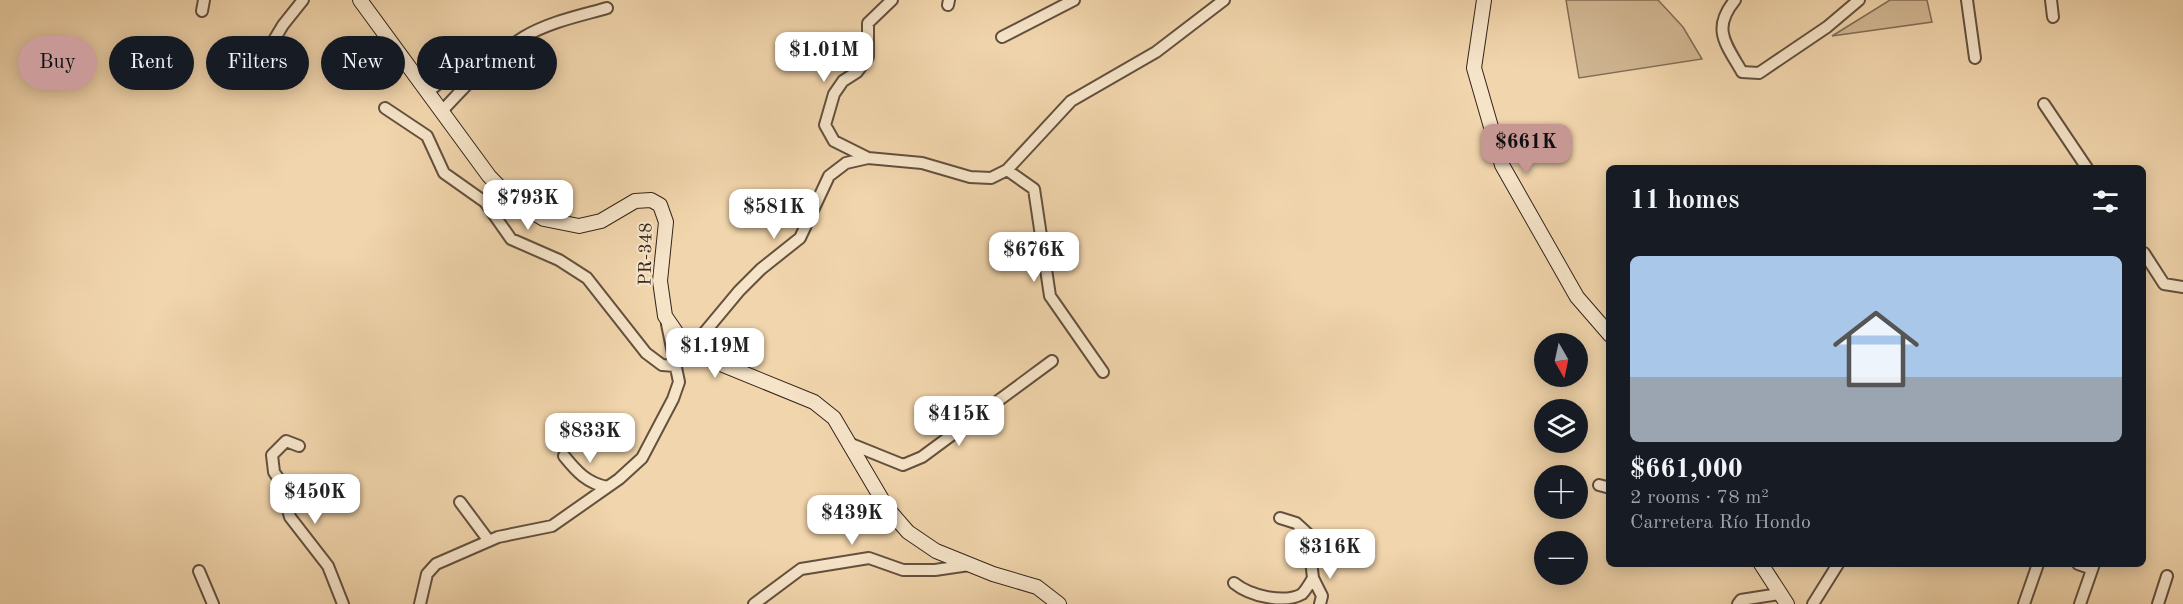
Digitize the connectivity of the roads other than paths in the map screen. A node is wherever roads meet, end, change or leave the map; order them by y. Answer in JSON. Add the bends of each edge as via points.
{"nodes":[{"id":1,"x":303,"y":0,"type":"edge"},
{"id":2,"x":360,"y":0,"type":"edge"},
{"id":3,"x":892,"y":0,"type":"edge"},
{"id":4,"x":1074,"y":0,"type":"edge"},
{"id":5,"x":1224,"y":0,"type":"edge"},
{"id":6,"x":1484,"y":0,"type":"edge"},
{"id":7,"x":1735,"y":0,"type":"edge"},
{"id":8,"x":1859,"y":0,"type":"edge"},
{"id":9,"x":1967,"y":0,"type":"edge"},
{"id":10,"x":2051,"y":0,"type":"edge"},
{"id":11,"x":607,"y":8,"type":"dead end"},
{"id":12,"x":2053,"y":17,"type":"dead end"},
{"id":13,"x":276,"y":36,"type":"edge"},
{"id":14,"x":1002,"y":38,"type":"dead end"},
{"id":15,"x":1975,"y":58,"type":"dead end"},
{"id":16,"x":430,"y":90,"type":"edge"},
{"id":17,"x":428,"y":92,"type":"junction"},
{"id":18,"x":2044,"y":104,"type":"dead end"},
{"id":19,"x":385,"y":108,"type":"dead end"},
{"id":20,"x":442,"y":111,"type":"junction"},
{"id":21,"x":868,"y":158,"type":"junction"},
{"id":22,"x":2085,"y":165,"type":"edge"},
{"id":23,"x":1007,"y":170,"type":"junction"},
{"id":24,"x":2146,"y":256,"type":"edge"},
{"id":25,"x":2183,"y":287,"type":"edge"},
{"id":26,"x":665,"y":316,"type":"junction"},
{"id":27,"x":1606,"y":330,"type":"edge"},
{"id":28,"x":689,"y":351,"type":"junction"},
{"id":29,"x":1052,"y":361,"type":"dead end"},
{"id":30,"x":675,"y":366,"type":"junction"},
{"id":31,"x":1103,"y":372,"type":"dead end"},
{"id":32,"x":851,"y":444,"type":"junction"},
{"id":33,"x":298,"y":446,"type":"dead end"},
{"id":34,"x":564,"y":456,"type":"dead end"},
{"id":35,"x":607,"y":487,"type":"junction"},
{"id":36,"x":460,"y":502,"type":"dead end"},
{"id":37,"x":1280,"y":518,"type":"dead end"},
{"id":38,"x":489,"y":541,"type":"junction"},
{"id":39,"x":969,"y":565,"type":"junction"},
{"id":40,"x":1763,"y":567,"type":"edge"},
{"id":41,"x":1836,"y":567,"type":"edge"},
{"id":42,"x":2037,"y":567,"type":"edge"},
{"id":43,"x":2093,"y":567,"type":"edge"},
{"id":44,"x":199,"y":571,"type":"dead end"},
{"id":45,"x":2167,"y":576,"type":"dead end"},
{"id":46,"x":1314,"y":578,"type":"junction"},
{"id":47,"x":1234,"y":583,"type":"dead end"},
{"id":48,"x":1783,"y":599,"type":"edge"},
{"id":49,"x":1055,"y":603,"type":"edge"},
{"id":50,"x":213,"y":604,"type":"edge"},
{"id":51,"x":343,"y":604,"type":"edge"},
{"id":52,"x":420,"y":604,"type":"edge"},
{"id":53,"x":754,"y":604,"type":"edge"},
{"id":54,"x":1320,"y":604,"type":"edge"},
{"id":55,"x":1738,"y":604,"type":"edge"},
{"id":56,"x":1814,"y":604,"type":"edge"},
{"id":57,"x":2024,"y":604,"type":"edge"},
{"id":58,"x":2080,"y":604,"type":"edge"},
{"id":59,"x":2158,"y":604,"type":"edge"}],
"edges":[{"from":1,"to":13,"type":"street"},
{"from":2,"to":17,"type":"street","name":"PR-348","number":"PR-348"},
{"from":3,"to":21,"type":"street","via":[[868,23],[868,57],[834,94],[825,125],[834,141]]},
{"from":4,"to":14,"type":"street"},
{"from":5,"to":23,"type":"street","via":[[1156,52],[1071,101]]},
{"from":6,"to":27,"type":"street","via":[[1474,68],[1502,165],[1577,297]]},
{"from":7,"to":8,"type":"street","via":[[1724,14],[1722,36],[1742,72],[1760,73]]},
{"from":9,"to":15,"type":"street"},
{"from":10,"to":12,"type":"street"},
{"from":11,"to":20,"type":"street","via":[[547,26],[525,37],[478,72]]},
{"from":16,"to":17,"type":"street"},
{"from":17,"to":20,"type":"street","name":"PR-348","number":"PR-348"},
{"from":18,"to":22,"type":"street"},
{"from":19,"to":30,"type":"street","via":[[427,136],[444,173],[485,202],[511,239],[559,260],[587,278],[646,353],[662,365]]},
{"from":20,"to":26,"type":"street","name":"PR-348","number":"PR-348","via":[[489,176],[512,200],[544,219],[579,226],[601,221],[635,201],[651,200],[660,205],[666,222],[660,281]]},
{"from":21,"to":23,"type":"street","via":[[922,163],[970,177],[991,178]]},
{"from":21,"to":28,"type":"street","via":[[846,163],[829,176],[800,238],[739,291]]},
{"from":23,"to":31,"type":"street","via":[[1034,189],[1050,296]]},
{"from":24,"to":25,"type":"street","via":[[2164,284]]},
{"from":26,"to":28,"type":"street","name":"PR-348","number":"PR-348"},
{"from":26,"to":30,"type":"street"},
{"from":28,"to":32,"type":"street","via":[[814,402],[834,418]]},
{"from":29,"to":32,"type":"street","via":[[922,457],[903,465]]},
{"from":30,"to":35,"type":"street","via":[[679,382],[673,399],[642,458]]},
{"from":32,"to":39,"type":"street","via":[[887,507],[908,532],[936,551]]},
{"from":33,"to":51,"type":"street","via":[[286,441],[272,455],[274,472],[290,517],[328,566]]},
{"from":34,"to":35,"type":"street","via":[[579,474]]},
{"from":35,"to":38,"type":"street","via":[[552,526]]},
{"from":36,"to":38,"type":"street"},
{"from":37,"to":46,"type":"street","via":[[1296,523],[1308,534]]},
{"from":38,"to":52,"type":"street","via":[[436,564],[428,574]]},
{"from":39,"to":49,"type":"street","via":[[1037,587]]},
{"from":39,"to":53,"type":"street","via":[[903,570],[869,558],[801,569]]},
{"from":40,"to":48,"type":"street"},
{"from":41,"to":56,"type":"street"},
{"from":42,"to":57,"type":"street"},
{"from":43,"to":58,"type":"street"},
{"from":44,"to":50,"type":"street"},
{"from":45,"to":59,"type":"street"},
{"from":46,"to":47,"type":"street","via":[[1301,595],[1283,601],[1242,590]]},
{"from":46,"to":54,"type":"street","via":[[1322,596]]},
{"from":48,"to":55,"type":"street","via":[[1741,600]]}]}
